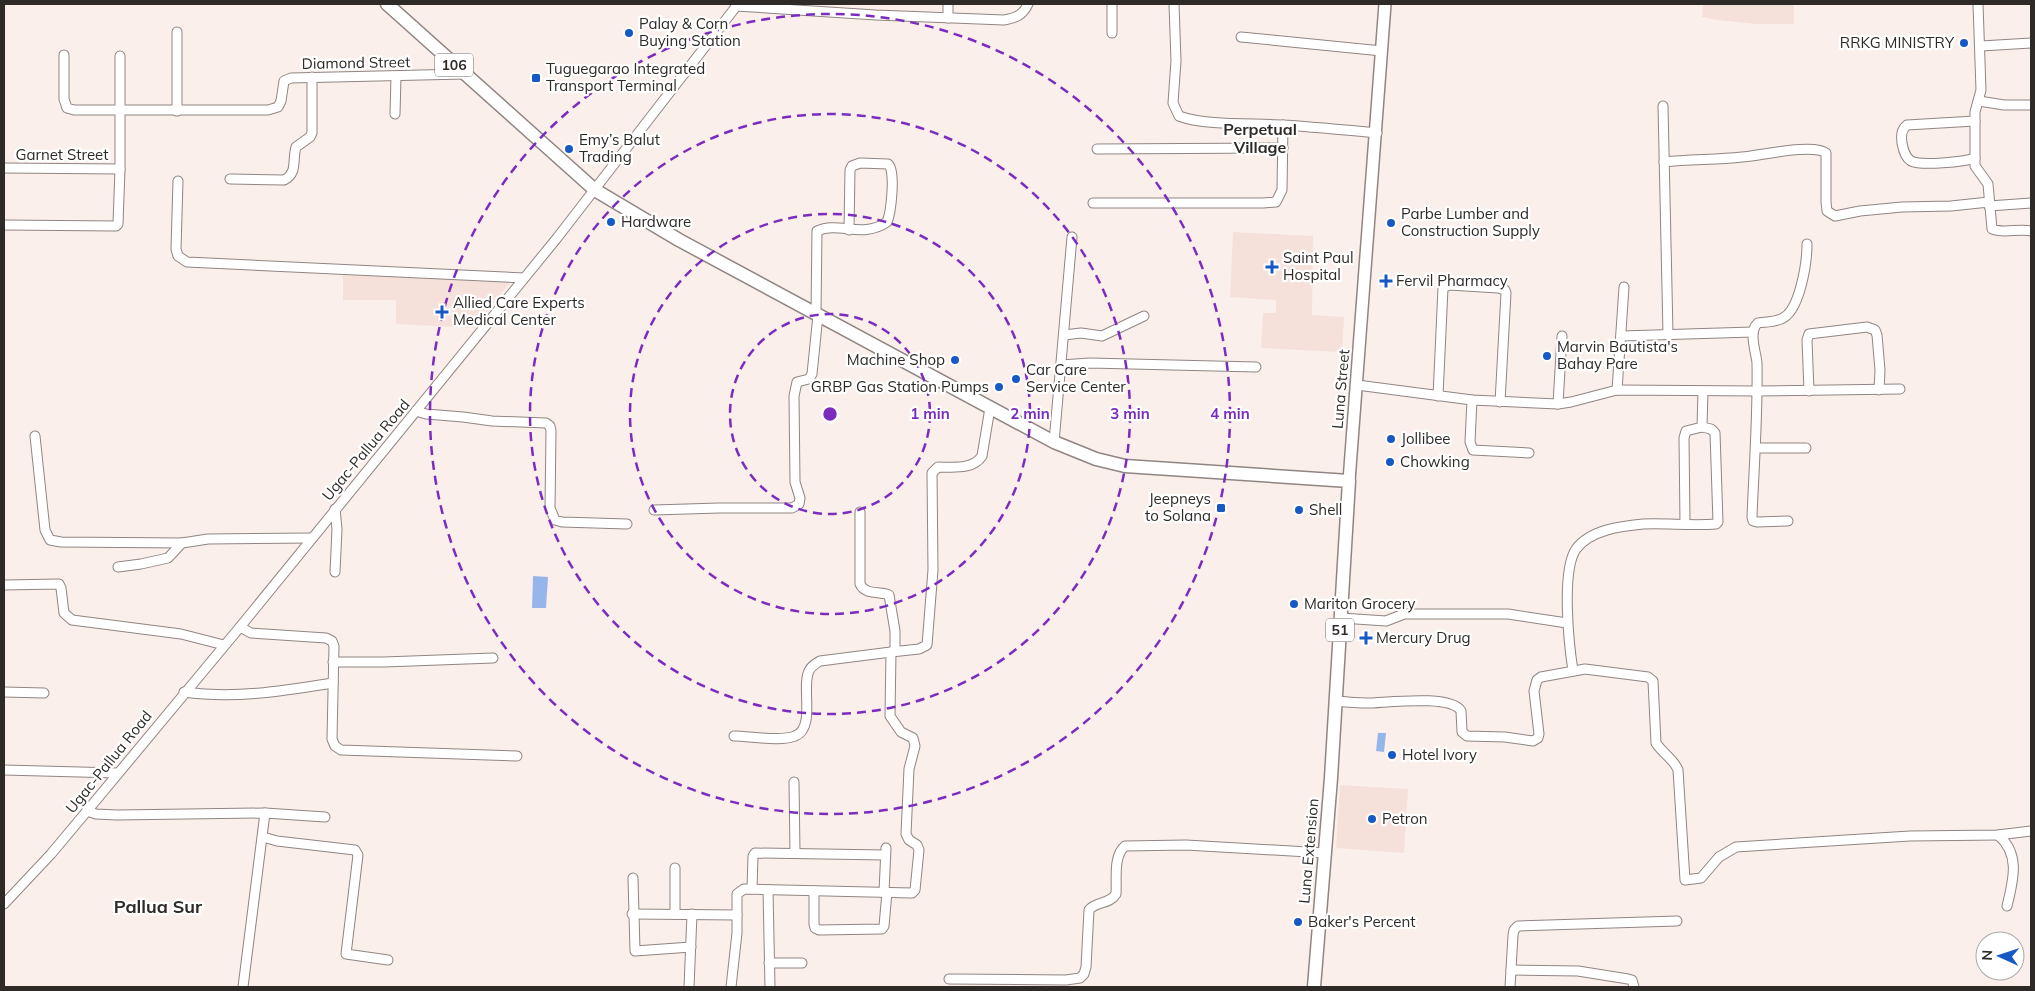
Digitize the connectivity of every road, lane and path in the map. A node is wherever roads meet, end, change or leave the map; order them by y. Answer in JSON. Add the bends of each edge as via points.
{"nodes":[{"id":1,"x":387,"y":4,"type":"edge"},
{"id":2,"x":948,"y":4,"type":"edge"},
{"id":3,"x":1028,"y":4,"type":"edge"},
{"id":4,"x":1112,"y":4,"type":"edge"},
{"id":5,"x":1174,"y":4,"type":"edge"},
{"id":6,"x":1385,"y":4,"type":"edge"},
{"id":7,"x":1978,"y":4,"type":"edge"},
{"id":8,"x":737,"y":5,"type":"edge"},
{"id":9,"x":948,"y":18,"type":"junction"},
{"id":10,"x":177,"y":32,"type":"dead end"},
{"id":11,"x":1112,"y":32,"type":"dead end"},
{"id":12,"x":1241,"y":37,"type":"dead end"},
{"id":13,"x":2031,"y":43,"type":"edge"},
{"id":14,"x":1980,"y":46,"type":"junction"},
{"id":15,"x":1382,"y":51,"type":"junction"},
{"id":16,"x":64,"y":55,"type":"dead end"},
{"id":17,"x":120,"y":56,"type":"dead end"},
{"id":18,"x":465,"y":74,"type":"junction"},
{"id":19,"x":312,"y":77,"type":"junction"},
{"id":20,"x":396,"y":77,"type":"junction"},
{"id":21,"x":1979,"y":101,"type":"junction"},
{"id":22,"x":2031,"y":104,"type":"edge"},
{"id":23,"x":1663,"y":106,"type":"dead end"},
{"id":24,"x":177,"y":110,"type":"junction"},
{"id":25,"x":121,"y":111,"type":"junction"},
{"id":26,"x":395,"y":114,"type":"dead end"},
{"id":27,"x":1975,"y":121,"type":"junction"},
{"id":28,"x":1284,"y":125,"type":"junction"},
{"id":29,"x":1376,"y":133,"type":"junction"},
{"id":30,"x":1283,"y":148,"type":"junction"},
{"id":31,"x":1097,"y":149,"type":"dead end"},
{"id":32,"x":1975,"y":158,"type":"junction"},
{"id":33,"x":1664,"y":162,"type":"junction"},
{"id":34,"x":4,"y":168,"type":"edge"},
{"id":35,"x":120,"y":169,"type":"junction"},
{"id":36,"x":230,"y":179,"type":"dead end"},
{"id":37,"x":178,"y":182,"type":"dead end"},
{"id":38,"x":595,"y":190,"type":"junction"},
{"id":39,"x":2031,"y":203,"type":"edge"},
{"id":40,"x":1092,"y":204,"type":"dead end"},
{"id":41,"x":1989,"y":204,"type":"junction"},
{"id":42,"x":4,"y":225,"type":"edge"},
{"id":43,"x":849,"y":230,"type":"junction"},
{"id":44,"x":2031,"y":231,"type":"edge"},
{"id":45,"x":1072,"y":238,"type":"dead end"},
{"id":46,"x":1808,"y":244,"type":"dead end"},
{"id":47,"x":524,"y":278,"type":"junction"},
{"id":48,"x":1624,"y":287,"type":"dead end"},
{"id":49,"x":817,"y":314,"type":"junction"},
{"id":50,"x":1144,"y":316,"type":"dead end"},
{"id":51,"x":1753,"y":332,"type":"junction"},
{"id":52,"x":1668,"y":334,"type":"junction"},
{"id":53,"x":1064,"y":335,"type":"junction"},
{"id":54,"x":1562,"y":336,"type":"dead end"},
{"id":55,"x":1621,"y":336,"type":"junction"},
{"id":56,"x":1061,"y":365,"type":"junction"},
{"id":57,"x":1256,"y":367,"type":"dead end"},
{"id":58,"x":1358,"y":385,"type":"junction"},
{"id":59,"x":1900,"y":389,"type":"dead end"},
{"id":60,"x":1617,"y":390,"type":"junction"},
{"id":61,"x":1703,"y":390,"type":"junction"},
{"id":62,"x":1879,"y":390,"type":"junction"},
{"id":63,"x":1757,"y":391,"type":"junction"},
{"id":64,"x":1809,"y":391,"type":"junction"},
{"id":65,"x":1438,"y":396,"type":"junction"},
{"id":66,"x":1472,"y":400,"type":"junction"},
{"id":67,"x":1500,"y":402,"type":"junction"},
{"id":68,"x":1558,"y":404,"type":"junction"},
{"id":69,"x":990,"y":408,"type":"junction"},
{"id":70,"x":416,"y":411,"type":"junction"},
{"id":71,"x":1702,"y":427,"type":"junction"},
{"id":72,"x":35,"y":436,"type":"dead end"},
{"id":73,"x":1054,"y":442,"type":"junction"},
{"id":74,"x":1756,"y":448,"type":"junction"},
{"id":75,"x":1806,"y":448,"type":"dead end"},
{"id":76,"x":1528,"y":453,"type":"dead end"},
{"id":77,"x":1349,"y":481,"type":"junction"},
{"id":78,"x":334,"y":509,"type":"junction"},
{"id":79,"x":654,"y":510,"type":"dead end"},
{"id":80,"x":860,"y":512,"type":"dead end"},
{"id":81,"x":1788,"y":522,"type":"dead end"},
{"id":82,"x":1685,"y":523,"type":"junction"},
{"id":83,"x":627,"y":524,"type":"dead end"},
{"id":84,"x":312,"y":538,"type":"junction"},
{"id":85,"x":182,"y":543,"type":"junction"},
{"id":86,"x":118,"y":567,"type":"dead end"},
{"id":87,"x":335,"y":572,"type":"dead end"},
{"id":88,"x":4,"y":585,"type":"edge"},
{"id":89,"x":1341,"y":618,"type":"junction"},
{"id":90,"x":1567,"y":622,"type":"junction"},
{"id":91,"x":240,"y":627,"type":"junction"},
{"id":92,"x":224,"y":645,"type":"junction"},
{"id":93,"x":893,"y":651,"type":"junction"},
{"id":94,"x":493,"y":658,"type":"dead end"},
{"id":95,"x":333,"y":662,"type":"junction"},
{"id":96,"x":1573,"y":671,"type":"junction"},
{"id":97,"x":333,"y":683,"type":"junction"},
{"id":98,"x":4,"y":692,"type":"edge"},
{"id":99,"x":184,"y":692,"type":"junction"},
{"id":100,"x":44,"y":693,"type":"dead end"},
{"id":101,"x":1336,"y":701,"type":"junction"},
{"id":102,"x":734,"y":736,"type":"dead end"},
{"id":103,"x":517,"y":756,"type":"dead end"},
{"id":104,"x":4,"y":770,"type":"edge"},
{"id":105,"x":117,"y":773,"type":"junction"},
{"id":106,"x":1331,"y":778,"type":"joint"},
{"id":107,"x":794,"y":782,"type":"dead end"},
{"id":108,"x":87,"y":811,"type":"junction"},
{"id":109,"x":265,"y":813,"type":"junction"},
{"id":110,"x":325,"y":817,"type":"dead end"},
{"id":111,"x":2031,"y":831,"type":"edge"},
{"id":112,"x":1998,"y":835,"type":"junction"},
{"id":113,"x":263,"y":837,"type":"junction"},
{"id":114,"x":795,"y":853,"type":"junction"},
{"id":115,"x":1324,"y":853,"type":"junction"},
{"id":116,"x":674,"y":868,"type":"dead end"},
{"id":117,"x":633,"y":878,"type":"dead end"},
{"id":118,"x":752,"y":889,"type":"junction"},
{"id":119,"x":768,"y":890,"type":"junction"},
{"id":120,"x":814,"y":891,"type":"junction"},
{"id":121,"x":885,"y":892,"type":"junction"},
{"id":122,"x":4,"y":904,"type":"edge"},
{"id":123,"x":2007,"y":906,"type":"dead end"},
{"id":124,"x":632,"y":914,"type":"junction"},
{"id":125,"x":675,"y":914,"type":"junction"},
{"id":126,"x":692,"y":914,"type":"junction"},
{"id":127,"x":737,"y":915,"type":"junction"},
{"id":128,"x":1677,"y":921,"type":"dead end"},
{"id":129,"x":691,"y":947,"type":"junction"},
{"id":130,"x":388,"y":960,"type":"dead end"},
{"id":131,"x":769,"y":963,"type":"junction"},
{"id":132,"x":802,"y":963,"type":"dead end"},
{"id":133,"x":1511,"y":970,"type":"junction"},
{"id":134,"x":949,"y":979,"type":"dead end"},
{"id":135,"x":243,"y":987,"type":"edge"},
{"id":136,"x":689,"y":987,"type":"edge"},
{"id":137,"x":731,"y":987,"type":"edge"},
{"id":138,"x":770,"y":987,"type":"edge"},
{"id":139,"x":1314,"y":987,"type":"edge"},
{"id":140,"x":1510,"y":987,"type":"edge"},
{"id":141,"x":1634,"y":987,"type":"edge"}],
"edges":[{"from":1,"to":18,"type":"highway","number":"106"},
{"from":2,"to":9,"type":"street"},
{"from":3,"to":9,"type":"street","via":[[1016,18]]},
{"from":4,"to":11,"type":"street"},
{"from":5,"to":28,"type":"street","via":[[1176,61],[1173,103],[1179,116]]},
{"from":6,"to":15,"type":"main road","name":"Luna Street","number":"51"},
{"from":7,"to":14,"type":"street"},
{"from":8,"to":9,"type":"street"},
{"from":8,"to":38,"type":"street","name":"Ugac-Pallua Road"},
{"from":10,"to":24,"type":"street"},
{"from":12,"to":15,"type":"street"},
{"from":13,"to":14,"type":"street"},
{"from":14,"to":21,"type":"street"},
{"from":15,"to":29,"type":"main road","name":"Luna Street","number":"51"},
{"from":16,"to":25,"type":"street","name":"Diamond Street","via":[[67,108]]},
{"from":17,"to":25,"type":"street"},
{"from":18,"to":20,"type":"street","name":"Diamond Street"},
{"from":18,"to":38,"type":"highway","number":"106"},
{"from":19,"to":20,"type":"street","name":"Diamond Street"},
{"from":19,"to":24,"type":"street","name":"Diamond Street","via":[[287,78],[281,102],[273,109]]},
{"from":19,"to":36,"type":"street","via":[[312,133],[296,148],[294,172],[284,180]]},
{"from":20,"to":26,"type":"street"},
{"from":21,"to":22,"type":"street","via":[[2004,105]]},
{"from":21,"to":27,"type":"street"},
{"from":23,"to":33,"type":"street"},
{"from":24,"to":25,"type":"street","name":"Diamond Street"},
{"from":25,"to":35,"type":"street"},
{"from":27,"to":32,"type":"street"},
{"from":27,"to":32,"type":"street","via":[[1907,125],[1902,131],[1902,139],[1904,150],[1915,162],[1958,162]]},
{"from":28,"to":29,"type":"street"},
{"from":28,"to":30,"type":"street"},
{"from":29,"to":58,"type":"main road","name":"Luna Street","number":"51"},
{"from":30,"to":31,"type":"street"},
{"from":30,"to":40,"type":"street","via":[[1282,190],[1276,202]]},
{"from":32,"to":41,"type":"street","via":[[1977,171],[1988,184]]},
{"from":33,"to":41,"type":"street","via":[[1742,158],[1798,150],[1824,151],[1827,211],[1835,216],[1902,207]]},
{"from":33,"to":52,"type":"street"},
{"from":34,"to":35,"type":"street","name":"Garnet Street"},
{"from":35,"to":42,"type":"street","via":[[119,222],[116,226]]},
{"from":37,"to":47,"type":"street","via":[[176,250],[187,262]]},
{"from":38,"to":47,"type":"street","name":"Ugac-Pallua Road"},
{"from":38,"to":49,"type":"highway","number":"106","via":[[679,240]]},
{"from":39,"to":41,"type":"street"},
{"from":41,"to":44,"type":"street","via":[[1990,227],[1994,230]]},
{"from":43,"to":43,"type":"street","via":[[878,229],[887,222],[891,209],[892,170],[888,164],[860,163],[852,166]]},
{"from":43,"to":49,"type":"street","via":[[817,231]]},
{"from":45,"to":53,"type":"street"},
{"from":46,"to":51,"type":"street","via":[[1806,273],[1789,311],[1782,319],[1758,323]]},
{"from":47,"to":70,"type":"street","name":"Ugac-Pallua Road"},
{"from":48,"to":55,"type":"street"},
{"from":49,"to":69,"type":"highway","number":"106"},
{"from":49,"to":79,"type":"street","via":[[812,374],[809,379],[797,382],[794,396],[795,482],[799,504],[792,508]]},
{"from":50,"to":53,"type":"street","via":[[1102,336]]},
{"from":51,"to":52,"type":"street"},
{"from":51,"to":63,"type":"street"},
{"from":52,"to":55,"type":"street"},
{"from":53,"to":56,"type":"street"},
{"from":54,"to":68,"type":"street"},
{"from":55,"to":60,"type":"street"},
{"from":56,"to":57,"type":"street"},
{"from":56,"to":73,"type":"street"},
{"from":58,"to":65,"type":"street"},
{"from":58,"to":77,"type":"main road","name":"Luna Street","number":"51"},
{"from":59,"to":62,"type":"street"},
{"from":60,"to":61,"type":"street"},
{"from":60,"to":68,"type":"street"},
{"from":61,"to":63,"type":"street"},
{"from":61,"to":71,"type":"street"},
{"from":62,"to":64,"type":"street"},
{"from":62,"to":64,"type":"street","via":[[1877,335],[1875,330],[1867,327],[1809,334]]},
{"from":63,"to":64,"type":"street"},
{"from":63,"to":74,"type":"street"},
{"from":65,"to":66,"type":"street"},
{"from":65,"to":67,"type":"street","via":[[1443,288],[1449,285],[1498,288],[1506,293]]},
{"from":66,"to":67,"type":"street"},
{"from":66,"to":76,"type":"street","via":[[1470,442],[1473,450]]},
{"from":67,"to":68,"type":"street"},
{"from":69,"to":73,"type":"highway","number":"106"},
{"from":69,"to":93,"type":"street","via":[[979,461],[969,466],[938,467],[932,473],[933,570],[928,642],[924,648]]},
{"from":70,"to":78,"type":"street","name":"Ugac-Pallua Road"},
{"from":70,"to":83,"type":"street","via":[[492,421],[546,423],[551,431],[550,508],[555,520]]},
{"from":71,"to":82,"type":"street","via":[[1686,431],[1684,438]]},
{"from":71,"to":82,"type":"street","via":[[1715,433],[1718,522],[1711,525]]},
{"from":72,"to":85,"type":"street","via":[[45,530],[50,540]]},
{"from":73,"to":77,"type":"highway","number":"106","via":[[1096,459],[1125,466]]},
{"from":74,"to":75,"type":"street"},
{"from":74,"to":81,"type":"street","via":[[1753,521]]},
{"from":77,"to":89,"type":"highway","name":"Luna Street","number":"51"},
{"from":78,"to":84,"type":"street","name":"Ugac-Pallua Road"},
{"from":78,"to":87,"type":"street","via":[[337,529]]},
{"from":80,"to":93,"type":"street","via":[[860,584],[866,591],[889,595],[895,631]]},
{"from":82,"to":90,"type":"street","via":[[1619,526],[1584,542],[1572,558]]},
{"from":84,"to":85,"type":"street","via":[[208,539]]},
{"from":84,"to":91,"type":"street","name":"Ugac-Pallua Road"},
{"from":85,"to":86,"type":"street","via":[[168,558]]},
{"from":88,"to":92,"type":"street","via":[[59,584],[64,613],[72,620],[181,634]]},
{"from":89,"to":90,"type":"street","via":[[1386,621],[1404,614],[1508,614]]},
{"from":89,"to":101,"type":"highway","name":"Luna Street","number":"51"},
{"from":90,"to":96,"type":"street"},
{"from":91,"to":92,"type":"street","name":"Ugac-Pallua Road"},
{"from":91,"to":95,"type":"street","via":[[251,633],[329,639],[334,646]]},
{"from":92,"to":99,"type":"street","name":"Ugac-Pallua Road"},
{"from":93,"to":102,"type":"street","via":[[820,661],[813,666],[808,673],[805,726],[796,736]]},
{"from":93,"to":121,"type":"street","via":[[890,716],[901,732],[914,738],[906,834],[919,850],[915,890],[912,893]]},
{"from":94,"to":95,"type":"street"},
{"from":95,"to":97,"type":"street"},
{"from":96,"to":101,"type":"street","via":[[1537,680],[1534,691],[1539,734],[1533,741],[1467,736],[1462,732],[1461,711],[1455,705],[1403,700]]},
{"from":96,"to":112,"type":"street","via":[[1618,672],[1648,677],[1653,681],[1656,743],[1675,762],[1678,770],[1685,880],[1701,878],[1719,857],[1736,847],[1910,836]]},
{"from":97,"to":99,"type":"street","via":[[268,694],[215,696]]},
{"from":97,"to":103,"type":"street","via":[[332,739],[341,750]]},
{"from":98,"to":100,"type":"street"},
{"from":99,"to":105,"type":"street","name":"Ugac-Pallua Road"},
{"from":101,"to":106,"type":"highway","name":"Luna Street","number":"51"},
{"from":104,"to":105,"type":"street"},
{"from":105,"to":108,"type":"street","name":"Ugac-Pallua Road"},
{"from":106,"to":115,"type":"highway","name":"Luna Extension","number":"51"},
{"from":107,"to":114,"type":"street"},
{"from":108,"to":109,"type":"street","via":[[116,815]]},
{"from":108,"to":122,"type":"street","name":"Ugac-Pallua Road"},
{"from":109,"to":110,"type":"street"},
{"from":109,"to":113,"type":"street"},
{"from":111,"to":112,"type":"street"},
{"from":112,"to":123,"type":"street","via":[[2009,846],[2014,863]]},
{"from":113,"to":130,"type":"street","via":[[355,850],[358,856],[346,954]]},
{"from":113,"to":135,"type":"street"},
{"from":114,"to":118,"type":"street","via":[[755,853]]},
{"from":114,"to":121,"type":"street","via":[[885,852]]},
{"from":115,"to":134,"type":"street","via":[[1186,845],[1125,846],[1118,857],[1116,894],[1089,910],[1086,967],[1080,978],[1048,981]]},
{"from":115,"to":139,"type":"highway","name":"Luna Extension","number":"51"},
{"from":116,"to":125,"type":"street"},
{"from":117,"to":124,"type":"street"},
{"from":118,"to":119,"type":"street"},
{"from":118,"to":127,"type":"street","via":[[744,889],[737,894]]},
{"from":119,"to":120,"type":"street"},
{"from":119,"to":131,"type":"street"},
{"from":120,"to":121,"type":"street"},
{"from":120,"to":121,"type":"street","via":[[814,924],[819,930],[882,929]]},
{"from":124,"to":125,"type":"street"},
{"from":124,"to":129,"type":"street","via":[[635,951]]},
{"from":125,"to":126,"type":"street"},
{"from":126,"to":127,"type":"street"},
{"from":126,"to":129,"type":"street"},
{"from":127,"to":137,"type":"street"},
{"from":128,"to":133,"type":"street","via":[[1518,926],[1513,935]]},
{"from":129,"to":136,"type":"street"},
{"from":131,"to":132,"type":"street"},
{"from":131,"to":138,"type":"street"},
{"from":133,"to":140,"type":"street"},
{"from":133,"to":141,"type":"street","via":[[1578,971],[1632,980]]}]}
